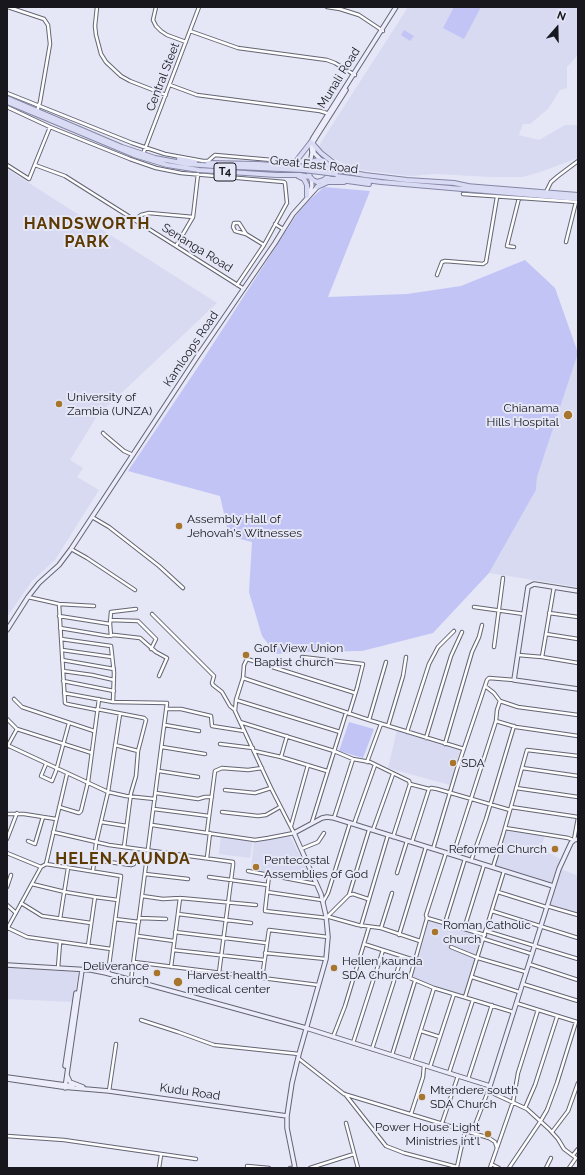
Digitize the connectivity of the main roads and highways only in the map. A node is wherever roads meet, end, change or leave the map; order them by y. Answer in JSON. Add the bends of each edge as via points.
{"nodes":[{"id":1,"x":397,"y":7,"type":"edge"},
{"id":2,"x":7,"y":98,"type":"edge"},
{"id":3,"x":7,"y":102,"type":"edge"},
{"id":4,"x":311,"y":143,"type":"junction"},
{"id":5,"x":142,"y":156,"type":"junction"},
{"id":6,"x":156,"y":159,"type":"junction"},
{"id":7,"x":321,"y":160,"type":"junction"},
{"id":8,"x":310,"y":164,"type":"junction"},
{"id":9,"x":328,"y":165,"type":"junction"},
{"id":10,"x":291,"y":166,"type":"junction"},
{"id":11,"x":345,"y":171,"type":"junction"},
{"id":12,"x":295,"y":175,"type":"junction"},
{"id":13,"x":310,"y":178,"type":"junction"},
{"id":14,"x":324,"y":180,"type":"junction"},
{"id":15,"x":352,"y":182,"type":"junction"},
{"id":16,"x":317,"y":187,"type":"junction"},
{"id":17,"x":469,"y":188,"type":"junction"},
{"id":18,"x":578,"y":195,"type":"edge"},
{"id":19,"x":308,"y":196,"type":"junction"},
{"id":20,"x":577,"y":201,"type":"edge"},
{"id":21,"x":578,"y":591,"type":"edge"},
{"id":22,"x":7,"y":630,"type":"edge"},
{"id":23,"x":578,"y":689,"type":"edge"},
{"id":24,"x":575,"y":840,"type":"edge"},
{"id":25,"x":553,"y":886,"type":"junction"},
{"id":26,"x":7,"y":965,"type":"edge"},
{"id":27,"x":80,"y":970,"type":"junction"},
{"id":28,"x":306,"y":1028,"type":"junction"},
{"id":29,"x":67,"y":1073,"type":"junction"},
{"id":30,"x":7,"y":1078,"type":"edge"},
{"id":31,"x":64,"y":1086,"type":"junction"},
{"id":32,"x":90,"y":1090,"type":"junction"},
{"id":33,"x":287,"y":1116,"type":"junction"},
{"id":34,"x":295,"y":1168,"type":"edge"}],
"edges":[{"from":1,"to":4,"type":"main road","name":"Munali Road"},
{"from":2,"to":5,"type":"main road","name":"Great East Road","number":"T4","via":[[38,108]]},
{"from":3,"to":5,"type":"main road","name":"Great East Road","number":"T4"},
{"from":4,"to":7,"type":"main road"},
{"from":4,"to":8,"type":"main road","name":"Munali Road"},
{"from":4,"to":10,"type":"main road"},
{"from":4,"to":11,"type":"main road"},
{"from":5,"to":6,"type":"main road","name":"Great East Road","number":"T4"},
{"from":6,"to":10,"type":"main road","name":"Great East Road","number":"T4"},
{"from":6,"to":12,"type":"main road","name":"Great East Road","number":"T4","via":[[167,165],[199,170]]},
{"from":6,"to":17,"type":"main road","name":"Great East Road","number":"T4","bridge":true,"via":[[187,164],[303,171]]},
{"from":7,"to":8,"type":"main road"},
{"from":7,"to":9,"type":"main road"},
{"from":8,"to":10,"type":"main road","name":"Great East Road","number":"T4"},
{"from":8,"to":13,"type":"main road"},
{"from":9,"to":11,"type":"main road","name":"Great East Road","number":"T4","via":[[334,170]]},
{"from":9,"to":14,"type":"main road","via":[[329,172]]},
{"from":11,"to":17,"type":"main road","name":"Great East Road","number":"T4","via":[[407,180],[454,183]]},
{"from":12,"to":13,"type":"main road","name":"Great East Road","number":"T4"},
{"from":12,"to":19,"type":"main road","via":[[306,182]]},
{"from":13,"to":14,"type":"main road","via":[[315,181]]},
{"from":13,"to":19,"type":"main road","via":[[312,186]]},
{"from":14,"to":15,"type":"main road","name":"Great East Road","number":"T4","via":[[340,179]]},
{"from":14,"to":16,"type":"main road","name":"Kamloops Road"},
{"from":15,"to":16,"type":"main road","via":[[328,182]]},
{"from":15,"to":17,"type":"main road","name":"Great East Road","number":"T4","via":[[454,191]]},
{"from":16,"to":19,"type":"main road","name":"Kamloops Road"},
{"from":17,"to":18,"type":"main road","name":"Great East Road","number":"T4"},
{"from":17,"to":20,"type":"main road","name":"Great East Road","number":"T4"},
{"from":19,"to":22,"type":"main road","name":"Kamloops Road","via":[[295,210],[71,549],[39,583]]},
{"from":21,"to":23,"type":"main road","via":[[534,584],[527,588],[514,680]]},
{"from":24,"to":25,"type":"main road","via":[[564,855]]},
{"from":25,"to":28,"type":"main road","via":[[490,1086]]},
{"from":25,"to":28,"type":"main road","via":[[334,818],[312,822],[294,832],[317,884],[327,917],[326,960]]},
{"from":26,"to":27,"type":"main road"},
{"from":27,"to":28,"type":"main road","via":[[108,973]]},
{"from":27,"to":29,"type":"main road"},
{"from":27,"to":31,"type":"main road"},
{"from":28,"to":33,"type":"main road","via":[[292,1083]]},
{"from":29,"to":31,"type":"main road"},
{"from":29,"to":32,"type":"main road","via":[[70,1082]]},
{"from":30,"to":31,"type":"main road","name":"Kudu Road"},
{"from":31,"to":32,"type":"main road","name":"Kudu Road"},
{"from":32,"to":33,"type":"main road","name":"Kudu Road"},
{"from":33,"to":34,"type":"main road"}]}
